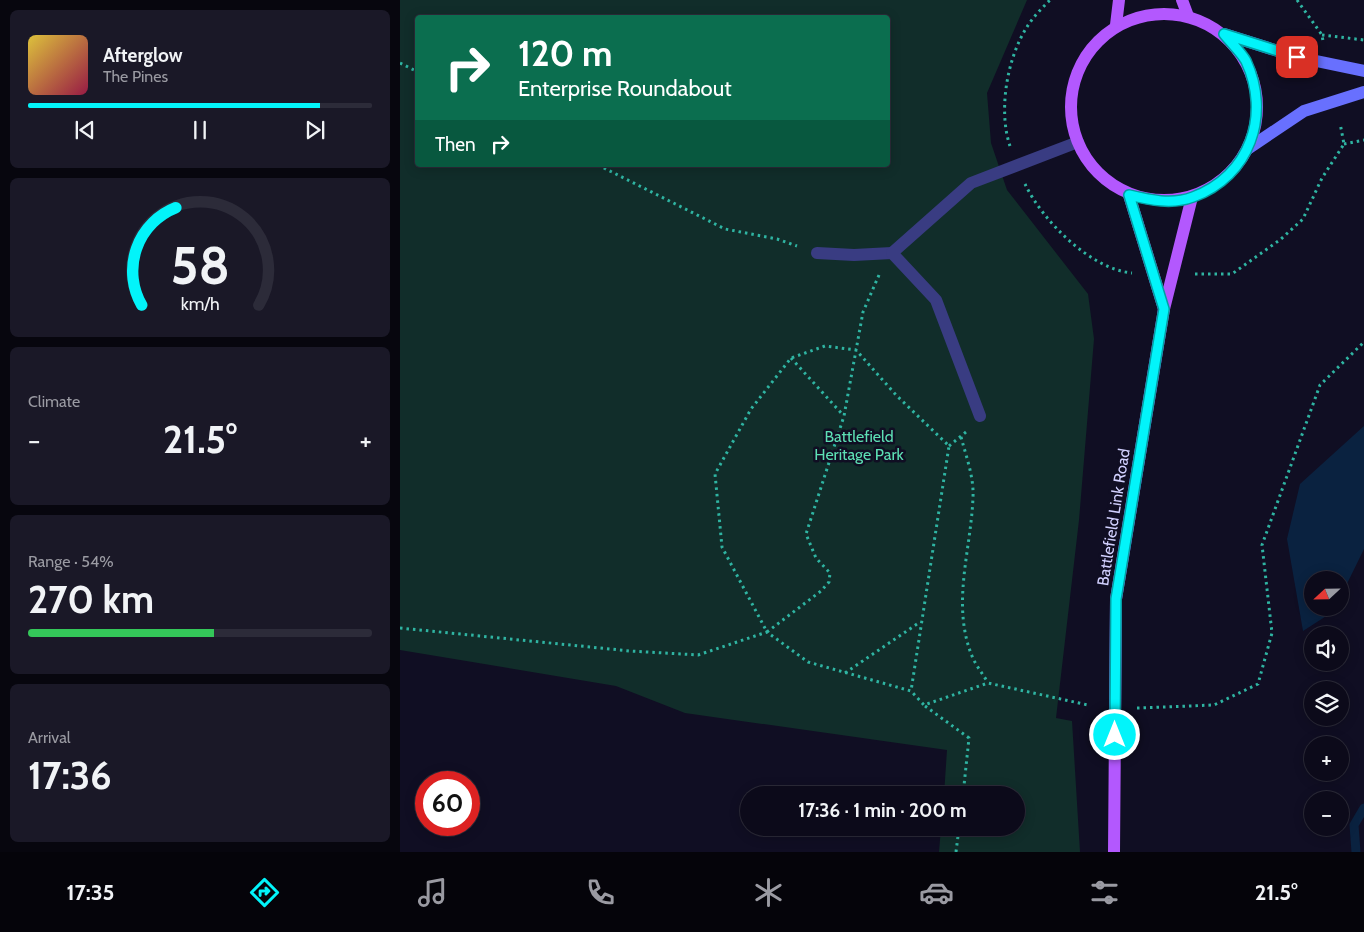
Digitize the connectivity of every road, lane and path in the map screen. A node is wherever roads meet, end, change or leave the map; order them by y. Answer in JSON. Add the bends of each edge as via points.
{"nodes":[{"id":1,"x":1050,"y":0,"type":"edge"},
{"id":2,"x":1119,"y":0,"type":"edge"},
{"id":3,"x":1182,"y":0,"type":"edge"},
{"id":4,"x":1297,"y":0,"type":"edge"},
{"id":5,"x":1188,"y":16,"type":"junction"},
{"id":6,"x":1116,"y":26,"type":"junction"},
{"id":7,"x":1224,"y":34,"type":"junction"},
{"id":8,"x":1322,"y":35,"type":"junction"},
{"id":9,"x":1364,"y":40,"type":"edge"},
{"id":10,"x":1323,"y":42,"type":"dead end"},
{"id":11,"x":400,"y":63,"type":"edge"},
{"id":12,"x":415,"y":70,"type":"edge"},
{"id":13,"x":1364,"y":71,"type":"edge"},
{"id":14,"x":1364,"y":92,"type":"edge"},
{"id":15,"x":1343,"y":136,"type":"dead end"},
{"id":16,"x":1364,"y":140,"type":"edge"},
{"id":17,"x":1078,"y":142,"type":"junction"},
{"id":18,"x":1344,"y":144,"type":"junction"},
{"id":19,"x":1250,"y":148,"type":"junction"},
{"id":20,"x":1012,"y":154,"type":"dead end"},
{"id":21,"x":602,"y":167,"type":"edge"},
{"id":22,"x":1025,"y":185,"type":"dead end"},
{"id":23,"x":1129,"y":195,"type":"junction"},
{"id":24,"x":1192,"y":197,"type":"junction"},
{"id":25,"x":892,"y":252,"type":"junction"},
{"id":26,"x":817,"y":253,"type":"joint"},
{"id":27,"x":1127,"y":273,"type":"dead end"},
{"id":28,"x":1232,"y":274,"type":"dead end"},
{"id":29,"x":1164,"y":309,"type":"junction"},
{"id":30,"x":1364,"y":342,"type":"edge"},
{"id":31,"x":856,"y":350,"type":"junction"},
{"id":32,"x":791,"y":358,"type":"junction"},
{"id":33,"x":844,"y":416,"type":"junction"},
{"id":34,"x":980,"y":416,"type":"dead end"},
{"id":35,"x":961,"y":437,"type":"dead end"},
{"id":36,"x":921,"y":621,"type":"junction"},
{"id":37,"x":400,"y":628,"type":"edge"},
{"id":38,"x":767,"y":632,"type":"junction"},
{"id":39,"x":844,"y":673,"type":"junction"},
{"id":40,"x":988,"y":683,"type":"junction"},
{"id":41,"x":911,"y":691,"type":"junction"},
{"id":42,"x":924,"y":705,"type":"junction"},
{"id":43,"x":1088,"y":706,"type":"dead end"},
{"id":44,"x":1134,"y":708,"type":"dead end"},
{"id":45,"x":964,"y":786,"type":"edge"},
{"id":46,"x":958,"y":836,"type":"edge"},
{"id":47,"x":956,"y":852,"type":"edge"},
{"id":48,"x":1114,"y":852,"type":"edge"}],
"edges":[{"from":1,"to":20,"type":"path","via":[[1026,28],[1006,82],[1004,128]]},
{"from":2,"to":6,"type":"main road"},
{"from":3,"to":5,"type":"main road"},
{"from":4,"to":8,"type":"path"},
{"from":5,"to":6,"type":"main road","via":[[1146,14]]},
{"from":5,"to":7,"type":"main road"},
{"from":6,"to":17,"type":"main road","via":[[1083,58],[1070,98]]},
{"from":7,"to":13,"type":"street","via":[[1297,57]]},
{"from":7,"to":19,"type":"main road","via":[[1245,60],[1257,92],[1257,125]]},
{"from":8,"to":9,"type":"path"},
{"from":8,"to":10,"type":"path"},
{"from":11,"to":12,"type":"path"},
{"from":14,"to":19,"type":"street","via":[[1304,111]]},
{"from":15,"to":18,"type":"path"},
{"from":16,"to":18,"type":"path"},
{"from":17,"to":23,"type":"main road","via":[[1097,174]]},
{"from":17,"to":25,"type":"lane","via":[[971,183]]},
{"from":18,"to":28,"type":"path","via":[[1322,178],[1303,219]]},
{"from":19,"to":24,"type":"main road","via":[[1222,182]]},
{"from":21,"to":26,"type":"path","via":[[725,229],[777,239]]},
{"from":22,"to":27,"type":"path","via":[[1032,198],[1074,246]]},
{"from":23,"to":24,"type":"main road","via":[[1160,202]]},
{"from":23,"to":29,"type":"main road","name":"Battlefield Link Road"},
{"from":24,"to":29,"type":"main road","name":"Battlefield Link Road"},
{"from":25,"to":26,"type":"lane"},
{"from":25,"to":31,"type":"path","via":[[863,312]]},
{"from":25,"to":34,"type":"lane","via":[[936,300]]},
{"from":29,"to":48,"type":"main road","name":"Battlefield Link Road","via":[[1116,599]]},
{"from":30,"to":44,"type":"path","via":[[1320,385],[1262,545],[1272,633],[1258,684],[1214,705]]},
{"from":31,"to":32,"type":"path","via":[[825,346]]},
{"from":31,"to":33,"type":"path"},
{"from":31,"to":36,"type":"path","via":[[896,395],[949,446]]},
{"from":32,"to":33,"type":"path"},
{"from":32,"to":38,"type":"path","via":[[751,409],[715,474],[722,547]]},
{"from":33,"to":38,"type":"path","via":[[806,534],[816,558],[830,573],[829,582],[821,592]]},
{"from":35,"to":40,"type":"path","via":[[973,496],[964,562],[962,613],[972,656]]},
{"from":36,"to":39,"type":"path"},
{"from":36,"to":41,"type":"path"},
{"from":37,"to":38,"type":"path","via":[[698,655]]},
{"from":38,"to":39,"type":"path","via":[[808,662]]},
{"from":39,"to":41,"type":"path"},
{"from":40,"to":42,"type":"path"},
{"from":40,"to":43,"type":"path"},
{"from":41,"to":42,"type":"path"},
{"from":42,"to":45,"type":"path","via":[[969,738]]},
{"from":46,"to":47,"type":"path"}]}
